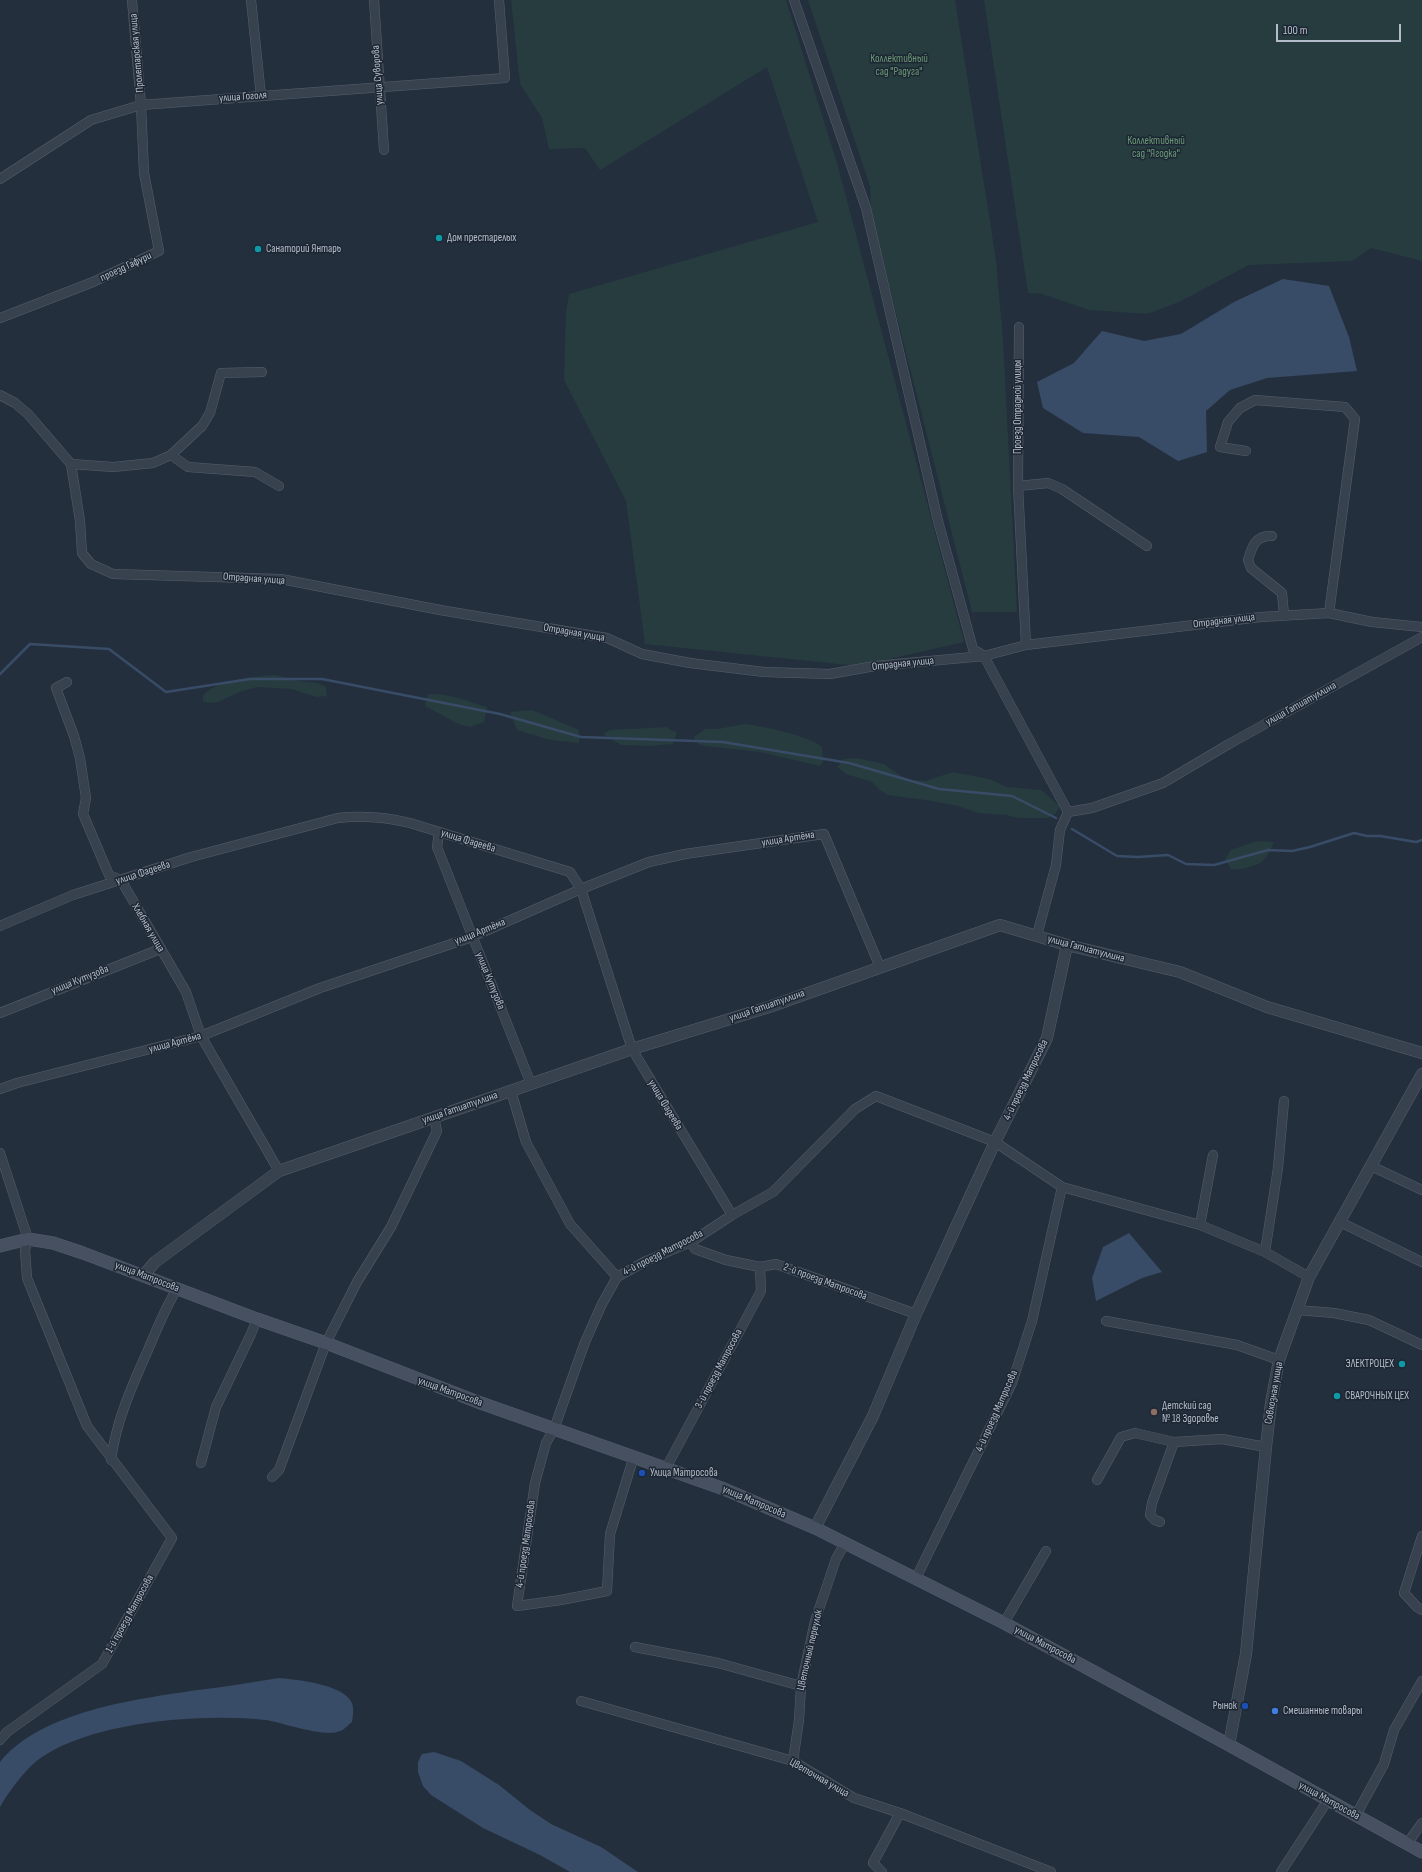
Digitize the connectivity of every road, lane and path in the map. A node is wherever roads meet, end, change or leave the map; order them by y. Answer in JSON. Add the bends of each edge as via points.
{"nodes":[{"id":1,"x":132,"y":0,"type":"edge"},
{"id":2,"x":250,"y":0,"type":"edge"},
{"id":3,"x":374,"y":0,"type":"edge"},
{"id":4,"x":499,"y":0,"type":"edge"},
{"id":5,"x":794,"y":0,"type":"edge"},
{"id":6,"x":378,"y":88,"type":"junction"},
{"id":7,"x":261,"y":96,"type":"junction"},
{"id":8,"x":141,"y":105,"type":"junction"},
{"id":9,"x":384,"y":150,"type":"dead end"},
{"id":10,"x":0,"y":179,"type":"edge"},
{"id":11,"x":0,"y":318,"type":"edge"},
{"id":12,"x":1019,"y":327,"type":"dead end"},
{"id":13,"x":262,"y":372,"type":"dead end"},
{"id":14,"x":0,"y":395,"type":"edge"},
{"id":15,"x":1246,"y":451,"type":"dead end"},
{"id":16,"x":171,"y":455,"type":"junction"},
{"id":17,"x":70,"y":464,"type":"junction"},
{"id":18,"x":279,"y":486,"type":"dead end"},
{"id":19,"x":1018,"y":486,"type":"junction"},
{"id":20,"x":1272,"y":536,"type":"dead end"},
{"id":21,"x":1147,"y":546,"type":"dead end"},
{"id":22,"x":1329,"y":613,"type":"junction"},
{"id":23,"x":1284,"y":615,"type":"junction"},
{"id":24,"x":1422,"y":627,"type":"edge"},
{"id":25,"x":1422,"y":637,"type":"edge"},
{"id":26,"x":1026,"y":644,"type":"junction"},
{"id":27,"x":984,"y":656,"type":"junction"},
{"id":28,"x":67,"y":682,"type":"dead end"},
{"id":29,"x":1068,"y":812,"type":"junction"},
{"id":30,"x":439,"y":832,"type":"junction"},
{"id":31,"x":121,"y":880,"type":"junction"},
{"id":32,"x":581,"y":889,"type":"junction"},
{"id":33,"x":0,"y":926,"type":"edge"},
{"id":34,"x":1036,"y":936,"type":"junction"},
{"id":35,"x":472,"y":937,"type":"junction"},
{"id":36,"x":1067,"y":945,"type":"junction"},
{"id":37,"x":160,"y":949,"type":"junction"},
{"id":38,"x":880,"y":967,"type":"junction"},
{"id":39,"x":0,"y":1012,"type":"edge"},
{"id":40,"x":201,"y":1036,"type":"junction"},
{"id":41,"x":632,"y":1049,"type":"junction"},
{"id":42,"x":1422,"y":1053,"type":"edge"},
{"id":43,"x":1422,"y":1074,"type":"edge"},
{"id":44,"x":531,"y":1084,"type":"junction"},
{"id":45,"x":0,"y":1089,"type":"edge"},
{"id":46,"x":511,"y":1090,"type":"junction"},
{"id":47,"x":1284,"y":1101,"type":"dead end"},
{"id":48,"x":434,"y":1117,"type":"junction"},
{"id":49,"x":994,"y":1142,"type":"junction"},
{"id":50,"x":0,"y":1153,"type":"edge"},
{"id":51,"x":1213,"y":1155,"type":"dead end"},
{"id":52,"x":1371,"y":1166,"type":"junction"},
{"id":53,"x":279,"y":1171,"type":"junction"},
{"id":54,"x":1062,"y":1187,"type":"junction"},
{"id":55,"x":1422,"y":1190,"type":"edge"},
{"id":56,"x":732,"y":1215,"type":"junction"},
{"id":57,"x":1340,"y":1222,"type":"junction"},
{"id":58,"x":1200,"y":1225,"type":"junction"},
{"id":59,"x":28,"y":1239,"type":"junction"},
{"id":60,"x":691,"y":1242,"type":"junction"},
{"id":61,"x":0,"y":1246,"type":"edge"},
{"id":62,"x":1265,"y":1252,"type":"junction"},
{"id":63,"x":1422,"y":1262,"type":"edge"},
{"id":64,"x":760,"y":1267,"type":"junction"},
{"id":65,"x":143,"y":1276,"type":"junction"},
{"id":66,"x":618,"y":1277,"type":"junction"},
{"id":67,"x":1309,"y":1277,"type":"junction"},
{"id":68,"x":177,"y":1289,"type":"junction"},
{"id":69,"x":1297,"y":1310,"type":"junction"},
{"id":70,"x":916,"y":1314,"type":"junction"},
{"id":71,"x":256,"y":1320,"type":"junction"},
{"id":72,"x":1106,"y":1320,"type":"dead end"},
{"id":73,"x":326,"y":1343,"type":"junction"},
{"id":74,"x":1422,"y":1345,"type":"edge"},
{"id":75,"x":1279,"y":1360,"type":"junction"},
{"id":76,"x":554,"y":1430,"type":"junction"},
{"id":77,"x":1174,"y":1442,"type":"junction"},
{"id":78,"x":1266,"y":1447,"type":"junction"},
{"id":79,"x":634,"y":1456,"type":"junction"},
{"id":80,"x":111,"y":1460,"type":"junction"},
{"id":81,"x":201,"y":1463,"type":"dead end"},
{"id":82,"x":666,"y":1468,"type":"junction"},
{"id":83,"x":272,"y":1477,"type":"dead end"},
{"id":84,"x":1097,"y":1480,"type":"dead end"},
{"id":85,"x":1160,"y":1522,"type":"dead end"},
{"id":86,"x":815,"y":1528,"type":"junction"},
{"id":87,"x":1422,"y":1536,"type":"edge"},
{"id":88,"x":845,"y":1543,"type":"junction"},
{"id":89,"x":1046,"y":1551,"type":"dead end"},
{"id":90,"x":916,"y":1578,"type":"junction"},
{"id":91,"x":1422,"y":1610,"type":"edge"},
{"id":92,"x":1004,"y":1623,"type":"junction"},
{"id":93,"x":635,"y":1647,"type":"dead end"},
{"id":94,"x":1422,"y":1681,"type":"edge"},
{"id":95,"x":801,"y":1686,"type":"junction"},
{"id":96,"x":581,"y":1701,"type":"dead end"},
{"id":97,"x":0,"y":1740,"type":"edge"},
{"id":98,"x":1229,"y":1745,"type":"junction"},
{"id":99,"x":793,"y":1761,"type":"junction"},
{"id":100,"x":1328,"y":1800,"type":"junction"},
{"id":101,"x":900,"y":1813,"type":"junction"},
{"id":102,"x":1356,"y":1815,"type":"junction"},
{"id":103,"x":1422,"y":1823,"type":"edge"},
{"id":104,"x":1407,"y":1844,"type":"junction"},
{"id":105,"x":1422,"y":1852,"type":"edge"},
{"id":106,"x":882,"y":1872,"type":"edge"},
{"id":107,"x":1052,"y":1872,"type":"edge"},
{"id":108,"x":1281,"y":1872,"type":"edge"}],
"edges":[{"from":1,"to":8,"type":"street","name":"Пролетарская улица"},
{"from":2,"to":7,"type":"street"},
{"from":3,"to":6,"type":"street","name":"улица Суворова"},
{"from":4,"to":6,"type":"street","name":"улица Гоголя","via":[[505,78]]},
{"from":5,"to":27,"type":"street","via":[[866,208],[938,521],[973,649]]},
{"from":6,"to":7,"type":"street","name":"улица Гоголя"},
{"from":6,"to":9,"type":"street","name":"улица Суворова"},
{"from":7,"to":8,"type":"street","name":"улица Гоголя"},
{"from":8,"to":10,"type":"street","name":"улица Гоголя","via":[[91,120]]},
{"from":8,"to":11,"type":"street","name":"проезд Гафури","via":[[144,173],[159,251],[93,282]]},
{"from":12,"to":19,"type":"street","name":"Проезд Отрадной улицы"},
{"from":13,"to":16,"type":"street","via":[[221,373],[210,413],[202,426]]},
{"from":14,"to":17,"type":"street","via":[[28,414]]},
{"from":15,"to":22,"type":"street","via":[[1220,447],[1228,422],[1240,408],[1255,400],[1345,407],[1355,419]]},
{"from":16,"to":17,"type":"street","via":[[153,463],[113,467]]},
{"from":16,"to":18,"type":"street","via":[[188,467],[255,472]]},
{"from":17,"to":27,"type":"street","name":"Отрадная улица","via":[[80,521],[82,553],[91,564],[113,574],[281,579],[440,610],[607,638],[642,654],[764,672],[830,674],[875,666]]},
{"from":19,"to":21,"type":"street","via":[[1048,483],[1062,489]]},
{"from":19,"to":26,"type":"street","name":"Проезд Отрадной улицы"},
{"from":20,"to":23,"type":"street","via":[[1264,535],[1255,541],[1248,560],[1251,568],[1282,593]]},
{"from":22,"to":23,"type":"street","name":"Отрадная улица"},
{"from":22,"to":24,"type":"street","name":"Отрадная улица","via":[[1372,622]]},
{"from":23,"to":26,"type":"street","name":"Отрадная улица"},
{"from":25,"to":29,"type":"street","name":"улица Гатиатуллина","via":[[1229,744],[1163,784],[1092,808]]},
{"from":26,"to":27,"type":"street","name":"Отрадная улица"},
{"from":27,"to":29,"type":"street"},
{"from":28,"to":31,"type":"street","name":"Хлебная улица","via":[[56,688],[80,758],[86,798],[83,814],[109,875]]},
{"from":29,"to":34,"type":"street","via":[[1060,830],[1056,865]]},
{"from":30,"to":31,"type":"street","name":"улица Фадеева","via":[[387,817],[338,818],[191,857]]},
{"from":30,"to":32,"type":"street","name":"улица Фадеева","via":[[570,872]]},
{"from":30,"to":35,"type":"street","name":"улица Кутузова","via":[[437,847]]},
{"from":31,"to":33,"type":"street","name":"улица Фадеева","via":[[73,895]]},
{"from":31,"to":37,"type":"street","name":"Хлебная улица"},
{"from":32,"to":35,"type":"street","name":"улица Артёма"},
{"from":32,"to":38,"type":"street","name":"улица Артёма","via":[[649,862],[685,854],[824,834]]},
{"from":32,"to":41,"type":"street","name":"улица Фадеева"},
{"from":34,"to":36,"type":"street","name":"улица Гатиатуллина"},
{"from":34,"to":38,"type":"street","name":"улица Гатиатуллина","via":[[1000,925]]},
{"from":35,"to":40,"type":"street","name":"улица Артёма","via":[[320,988]]},
{"from":35,"to":44,"type":"street","name":"улица Кутузова"},
{"from":36,"to":42,"type":"street","name":"улица Гатиатуллина","via":[[1180,972],[1267,1007]]},
{"from":36,"to":49,"type":"street","name":"4-й проезд Матросова","via":[[1047,1038]]},
{"from":37,"to":39,"type":"street","name":"улица Кутузова"},
{"from":37,"to":40,"type":"street","name":"Хлебная улица","via":[[186,992]]},
{"from":38,"to":41,"type":"street","name":"улица Гатиатуллина","via":[[744,1015]]},
{"from":40,"to":45,"type":"street","name":"улица Артёма"},
{"from":40,"to":53,"type":"street","name":"Хлебная улица"},
{"from":41,"to":44,"type":"street","name":"улица Гатиатуллина"},
{"from":41,"to":56,"type":"street","name":"улица Фадеева"},
{"from":43,"to":52,"type":"street","name":"Совхозная улица"},
{"from":44,"to":46,"type":"street","name":"улица Гатиатуллина"},
{"from":46,"to":48,"type":"street","name":"улица Гатиатуллина"},
{"from":46,"to":66,"type":"street","via":[[526,1142],[570,1224]]},
{"from":47,"to":62,"type":"street","via":[[1278,1168]]},
{"from":48,"to":53,"type":"street","name":"улица Гатиатуллина"},
{"from":48,"to":73,"type":"street","via":[[437,1131],[391,1227],[357,1282]]},
{"from":49,"to":54,"type":"street","name":"4-й проезд Матросова"},
{"from":49,"to":56,"type":"street","name":"4-й проезд Матросова","via":[[876,1096],[855,1109],[773,1192]]},
{"from":49,"to":70,"type":"street","name":"4-й проезд Матросова"},
{"from":50,"to":59,"type":"street"},
{"from":51,"to":58,"type":"street"},
{"from":52,"to":55,"type":"street"},
{"from":52,"to":57,"type":"street","name":"Совхозная улица"},
{"from":53,"to":65,"type":"street","name":"улица Гатиатуллина","via":[[155,1262]]},
{"from":54,"to":58,"type":"street","name":"4-й проезд Матросова"},
{"from":54,"to":90,"type":"street","name":"4-й проезд Матросова","via":[[1032,1321],[1012,1383]]},
{"from":56,"to":60,"type":"street","name":"4-й проезд Матросова"},
{"from":57,"to":63,"type":"street"},
{"from":57,"to":67,"type":"street","name":"Совхозная улица"},
{"from":58,"to":62,"type":"street","name":"4-й проезд Матросова"},
{"from":59,"to":61,"type":"main road","name":"улица Матросова"},
{"from":59,"to":65,"type":"main road","name":"улица Матросова","via":[[53,1243]]},
{"from":59,"to":80,"type":"street","name":"1-й проезд Матросова","via":[[25,1250],[28,1278],[87,1426]]},
{"from":60,"to":64,"type":"street","name":"2-й проезд Матросова","via":[[695,1249],[726,1260]]},
{"from":60,"to":66,"type":"street","name":"4-й проезд Матросова"},
{"from":62,"to":67,"type":"street","name":"4-й проезд Матросова"},
{"from":64,"to":70,"type":"street","name":"2-й проезд Матросова","via":[[776,1264]]},
{"from":64,"to":82,"type":"street","name":"3-й проезд Матросова","via":[[760,1291]]},
{"from":65,"to":68,"type":"main road","name":"улица Матросова"},
{"from":66,"to":76,"type":"street","name":"4-й проезд Матросова","via":[[602,1304],[585,1342]]},
{"from":67,"to":69,"type":"street","name":"Совхозная улица"},
{"from":68,"to":71,"type":"main road","name":"улица Матросова"},
{"from":68,"to":80,"type":"street","via":[[128,1394]]},
{"from":69,"to":74,"type":"street","via":[[1334,1313],[1369,1320]]},
{"from":69,"to":75,"type":"street","name":"Совхозная улица"},
{"from":70,"to":86,"type":"street","name":"4-й проезд Матросова","via":[[873,1416]]},
{"from":71,"to":73,"type":"main road","name":"улица Матросова"},
{"from":71,"to":81,"type":"street","via":[[216,1407]]},
{"from":72,"to":75,"type":"street","via":[[1237,1345]]},
{"from":73,"to":76,"type":"main road","name":"улица Матросова"},
{"from":73,"to":83,"type":"street","via":[[279,1470]]},
{"from":75,"to":78,"type":"street","name":"Совхозная улица"},
{"from":76,"to":79,"type":"main road","name":"улица Матросова"},
{"from":76,"to":79,"type":"street","name":"4-й проезд Матросова","via":[[546,1443],[535,1483],[517,1606],[607,1591],[610,1534]]},
{"from":77,"to":78,"type":"street","via":[[1222,1439]]},
{"from":77,"to":84,"type":"street","via":[[1135,1433],[1121,1437]]},
{"from":77,"to":85,"type":"street","via":[[1152,1503],[1150,1515]]},
{"from":78,"to":98,"type":"street","name":"Совхозная улица","via":[[1246,1654]]},
{"from":79,"to":82,"type":"main road","name":"улица Матросова"},
{"from":80,"to":97,"type":"street","name":"1-й проезд Матросова","via":[[172,1538],[102,1664],[7,1732]]},
{"from":82,"to":86,"type":"main road","name":"улица Матросова","via":[[724,1489]]},
{"from":86,"to":88,"type":"main road","name":"улица Матросова"},
{"from":87,"to":91,"type":"street","via":[[1404,1593]]},
{"from":88,"to":90,"type":"main road","name":"улица Матросова"},
{"from":88,"to":95,"type":"street","name":"Цветочный переулок","via":[[836,1559],[815,1621]]},
{"from":89,"to":92,"type":"street"},
{"from":90,"to":92,"type":"main road","name":"улица Матросова"},
{"from":92,"to":98,"type":"main road","name":"улица Матросова"},
{"from":93,"to":95,"type":"street","via":[[718,1663]]},
{"from":94,"to":102,"type":"street","via":[[1394,1730],[1384,1764]]},
{"from":95,"to":99,"type":"street","name":"Цветочный переулок"},
{"from":96,"to":99,"type":"street","name":"Цветочная улица"},
{"from":98,"to":100,"type":"main road","name":"улица Матросова"},
{"from":99,"to":101,"type":"street","name":"Цветочная улица","via":[[854,1798]]},
{"from":100,"to":102,"type":"main road","name":"улица Матросова"},
{"from":100,"to":108,"type":"street"},
{"from":101,"to":106,"type":"street","via":[[873,1863]]},
{"from":101,"to":107,"type":"street","name":"Цветочная улица"},
{"from":102,"to":104,"type":"main road","name":"улица Матросова"},
{"from":103,"to":104,"type":"street"},
{"from":104,"to":105,"type":"main road","name":"улица Матросова"}]}
